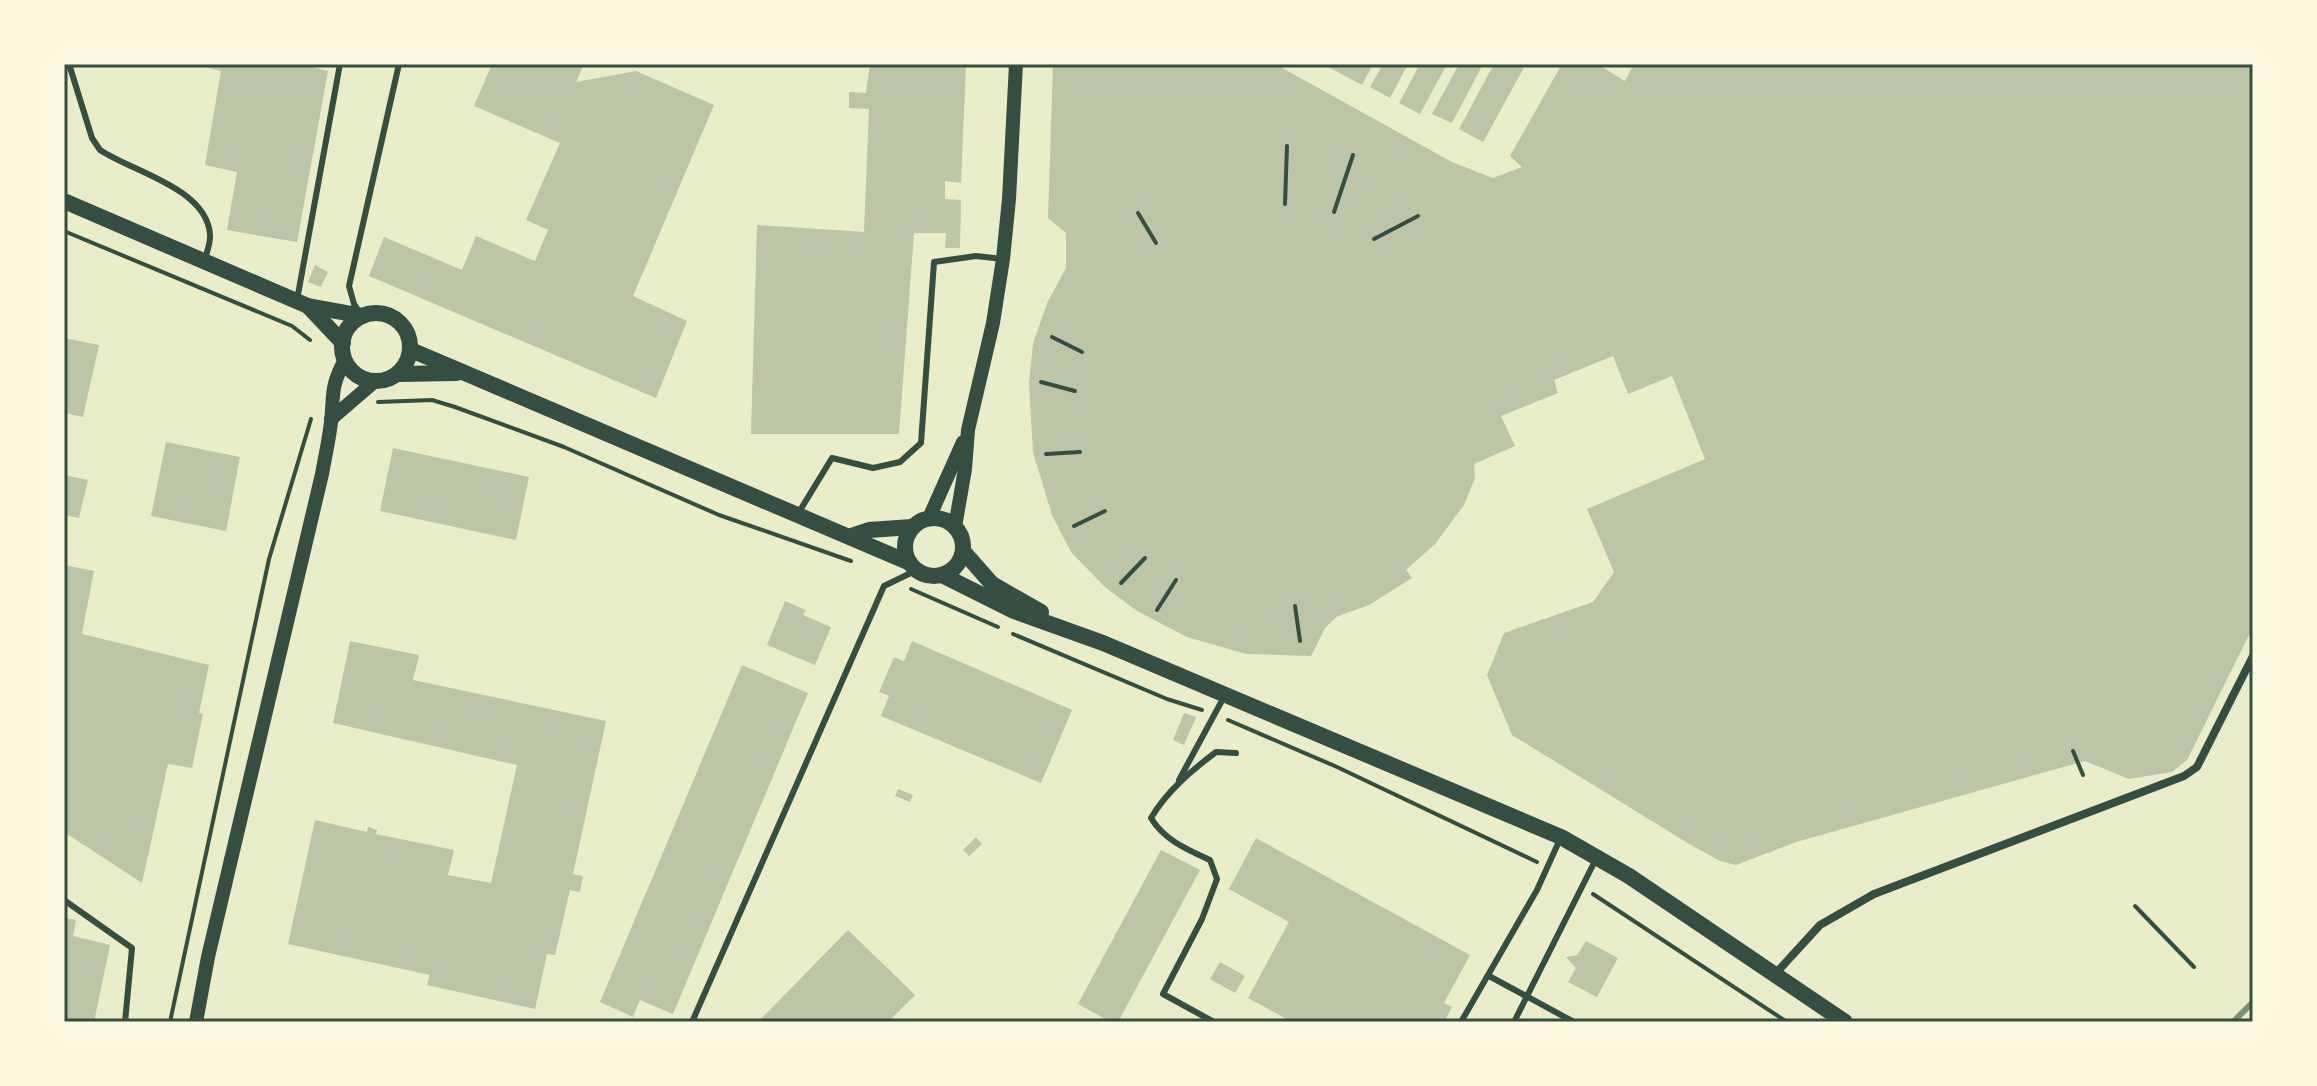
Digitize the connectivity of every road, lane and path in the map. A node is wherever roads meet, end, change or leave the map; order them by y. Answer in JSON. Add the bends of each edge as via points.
{"nodes":[{"id":1,"x":69,"y":64,"type":"edge"},
{"id":2,"x":340,"y":64,"type":"edge"},
{"id":3,"x":399,"y":64,"type":"edge"},
{"id":4,"x":1016,"y":64,"type":"edge"},
{"id":5,"x":1287,"y":146,"type":"dead end"},
{"id":6,"x":1353,"y":155,"type":"dead end"},
{"id":7,"x":1285,"y":204,"type":"dead end"},
{"id":8,"x":69,"y":206,"type":"edge"},
{"id":9,"x":1334,"y":212,"type":"dead end"},
{"id":10,"x":1138,"y":213,"type":"dead end"},
{"id":11,"x":1418,"y":216,"type":"dead end"},
{"id":12,"x":64,"y":231,"type":"edge"},
{"id":13,"x":1374,"y":239,"type":"dead end"},
{"id":14,"x":1156,"y":243,"type":"dead end"},
{"id":15,"x":1003,"y":259,"type":"junction"},
{"id":16,"x":205,"y":262,"type":"junction"},
{"id":17,"x":302,"y":304,"type":"junction"},
{"id":18,"x":363,"y":316,"type":"junction"},
{"id":19,"x":1052,"y":337,"type":"dead end"},
{"id":20,"x":314,"y":343,"type":"dead end"},
{"id":21,"x":411,"y":350,"type":"junction"},
{"id":22,"x":344,"y":352,"type":"junction"},
{"id":23,"x":1082,"y":352,"type":"dead end"},
{"id":24,"x":460,"y":373,"type":"junction"},
{"id":25,"x":399,"y":374,"type":"junction"},
{"id":26,"x":374,"y":382,"type":"junction"},
{"id":27,"x":1041,"y":382,"type":"dead end"},
{"id":28,"x":1075,"y":391,"type":"dead end"},
{"id":29,"x":358,"y":396,"type":"junction"},
{"id":30,"x":314,"y":409,"type":"dead end"},
{"id":31,"x":331,"y":419,"type":"junction"},
{"id":32,"x":968,"y":430,"type":"junction"},
{"id":33,"x":1080,"y":452,"type":"dead end"},
{"id":34,"x":1046,"y":454,"type":"dead end"},
{"id":35,"x":1105,"y":511,"type":"dead end"},
{"id":36,"x":799,"y":513,"type":"junction"},
{"id":37,"x":929,"y":518,"type":"junction"},
{"id":38,"x":1074,"y":526,"type":"dead end"},
{"id":39,"x":912,"y":527,"type":"junction"},
{"id":40,"x":955,"y":527,"type":"junction"},
{"id":41,"x":851,"y":536,"type":"junction"},
{"id":42,"x":963,"y":551,"type":"junction"},
{"id":43,"x":1145,"y":558,"type":"dead end"},
{"id":44,"x":860,"y":564,"type":"dead end"},
{"id":45,"x":910,"y":570,"type":"junction"},
{"id":46,"x":942,"y":575,"type":"junction"},
{"id":47,"x":1176,"y":580,"type":"dead end"},
{"id":48,"x":1121,"y":583,"type":"dead end"},
{"id":49,"x":1295,"y":606,"type":"dead end"},
{"id":50,"x":1157,"y":610,"type":"dead end"},
{"id":51,"x":1300,"y":641,"type":"dead end"},
{"id":52,"x":1103,"y":643,"type":"junction"},
{"id":53,"x":2253,"y":656,"type":"edge"},
{"id":54,"x":1225,"y":695,"type":"junction"},
{"id":55,"x":1214,"y":714,"type":"junction"},
{"id":56,"x":2073,"y":751,"type":"dead end"},
{"id":57,"x":1236,"y":753,"type":"dead end"},
{"id":58,"x":2083,"y":775,"type":"dead end"},
{"id":59,"x":1175,"y":787,"type":"junction"},
{"id":60,"x":1561,"y":837,"type":"junction"},
{"id":61,"x":1597,"y":857,"type":"junction"},
{"id":62,"x":1549,"y":868,"type":"junction"},
{"id":63,"x":1584,"y":888,"type":"junction"},
{"id":64,"x":64,"y":900,"type":"edge"},
{"id":65,"x":2135,"y":906,"type":"dead end"},
{"id":66,"x":2194,"y":967,"type":"dead end"},
{"id":67,"x":1776,"y":973,"type":"junction"},
{"id":68,"x":1489,"y":976,"type":"junction"},
{"id":69,"x":1529,"y":996,"type":"junction"},
{"id":70,"x":125,"y":1022,"type":"edge"},
{"id":71,"x":170,"y":1022,"type":"edge"},
{"id":72,"x":196,"y":1022,"type":"edge"},
{"id":73,"x":692,"y":1022,"type":"edge"},
{"id":74,"x":1214,"y":1022,"type":"edge"},
{"id":75,"x":1461,"y":1022,"type":"edge"},
{"id":76,"x":1514,"y":1022,"type":"edge"},
{"id":77,"x":1574,"y":1022,"type":"edge"},
{"id":78,"x":1787,"y":1022,"type":"edge"},
{"id":79,"x":1845,"y":1022,"type":"edge"}],
"edges":[{"from":1,"to":16,"type":"lane","via":[[100,150],[186,195],[204,213],[211,235]]},
{"from":2,"to":17,"type":"lane"},
{"from":3,"to":18,"type":"lane","via":[[349,286]]},
{"from":4,"to":15,"type":"street"},
{"from":5,"to":7,"type":"path"},
{"from":6,"to":9,"type":"path"},
{"from":8,"to":16,"type":"main road"},
{"from":10,"to":14,"type":"path"},
{"from":11,"to":13,"type":"path"},
{"from":12,"to":20,"type":"path","via":[[292,326]]},
{"from":15,"to":32,"type":"street"},
{"from":15,"to":36,"type":"lane","via":[[976,256],[934,262],[921,443],[900,462],[873,468],[832,458]]},
{"from":16,"to":17,"type":"main road"},
{"from":17,"to":18,"type":"main road"},
{"from":17,"to":22,"type":"main road"},
{"from":18,"to":21,"type":"main road","via":[[396,319]]},
{"from":18,"to":22,"type":"main road","via":[[346,332]]},
{"from":19,"to":23,"type":"path"},
{"from":21,"to":24,"type":"main road"},
{"from":21,"to":25,"type":"main road"},
{"from":22,"to":26,"type":"main road","via":[[354,374]]},
{"from":22,"to":31,"type":"street","via":[[331,397]]},
{"from":24,"to":25,"type":"main road"},
{"from":24,"to":36,"type":"main road"},
{"from":25,"to":26,"type":"main road"},
{"from":26,"to":29,"type":"street"},
{"from":27,"to":28,"type":"path"},
{"from":29,"to":31,"type":"street"},
{"from":29,"to":44,"type":"path","via":[[389,403],[432,400],[455,407],[564,447],[719,515]]},
{"from":30,"to":71,"type":"path","via":[[269,559]]},
{"from":31,"to":72,"type":"street"},
{"from":32,"to":37,"type":"street"},
{"from":32,"to":40,"type":"street"},
{"from":33,"to":34,"type":"path"},
{"from":35,"to":38,"type":"path"},
{"from":36,"to":41,"type":"main road"},
{"from":37,"to":39,"type":"main road"},
{"from":37,"to":40,"type":"main road"},
{"from":39,"to":41,"type":"main road"},
{"from":39,"to":45,"type":"main road","via":[[905,545]]},
{"from":40,"to":42,"type":"main road"},
{"from":41,"to":45,"type":"main road"},
{"from":42,"to":46,"type":"main road","via":[[956,566]]},
{"from":42,"to":52,"type":"main road","via":[[992,584]]},
{"from":43,"to":48,"type":"path"},
{"from":45,"to":46,"type":"main road"},
{"from":45,"to":55,"type":"path","via":[[908,587],[953,609]]},
{"from":45,"to":73,"type":"lane","via":[[884,586]]},
{"from":46,"to":52,"type":"main road","via":[[1014,611]]},
{"from":47,"to":50,"type":"path"},
{"from":49,"to":51,"type":"path"},
{"from":52,"to":54,"type":"main road"},
{"from":53,"to":67,"type":"street","via":[[2197,767],[2184,776],[1874,894],[1820,925]]},
{"from":54,"to":55,"type":"lane"},
{"from":54,"to":60,"type":"main road"},
{"from":55,"to":59,"type":"lane"},
{"from":55,"to":62,"type":"path"},
{"from":56,"to":58,"type":"path"},
{"from":57,"to":59,"type":"lane","via":[[1216,752]]},
{"from":59,"to":74,"type":"lane","via":[[1151,818],[1159,831],[1210,860],[1217,879],[1163,994]]},
{"from":60,"to":61,"type":"main road"},
{"from":60,"to":62,"type":"lane"},
{"from":61,"to":63,"type":"lane"},
{"from":61,"to":67,"type":"main road"},
{"from":62,"to":68,"type":"lane"},
{"from":63,"to":69,"type":"lane"},
{"from":63,"to":78,"type":"path"},
{"from":64,"to":70,"type":"lane","via":[[132,948]]},
{"from":65,"to":66,"type":"path"},
{"from":67,"to":79,"type":"main road"},
{"from":68,"to":69,"type":"lane"},
{"from":68,"to":75,"type":"lane"},
{"from":69,"to":76,"type":"lane"},
{"from":69,"to":77,"type":"lane"}]}
